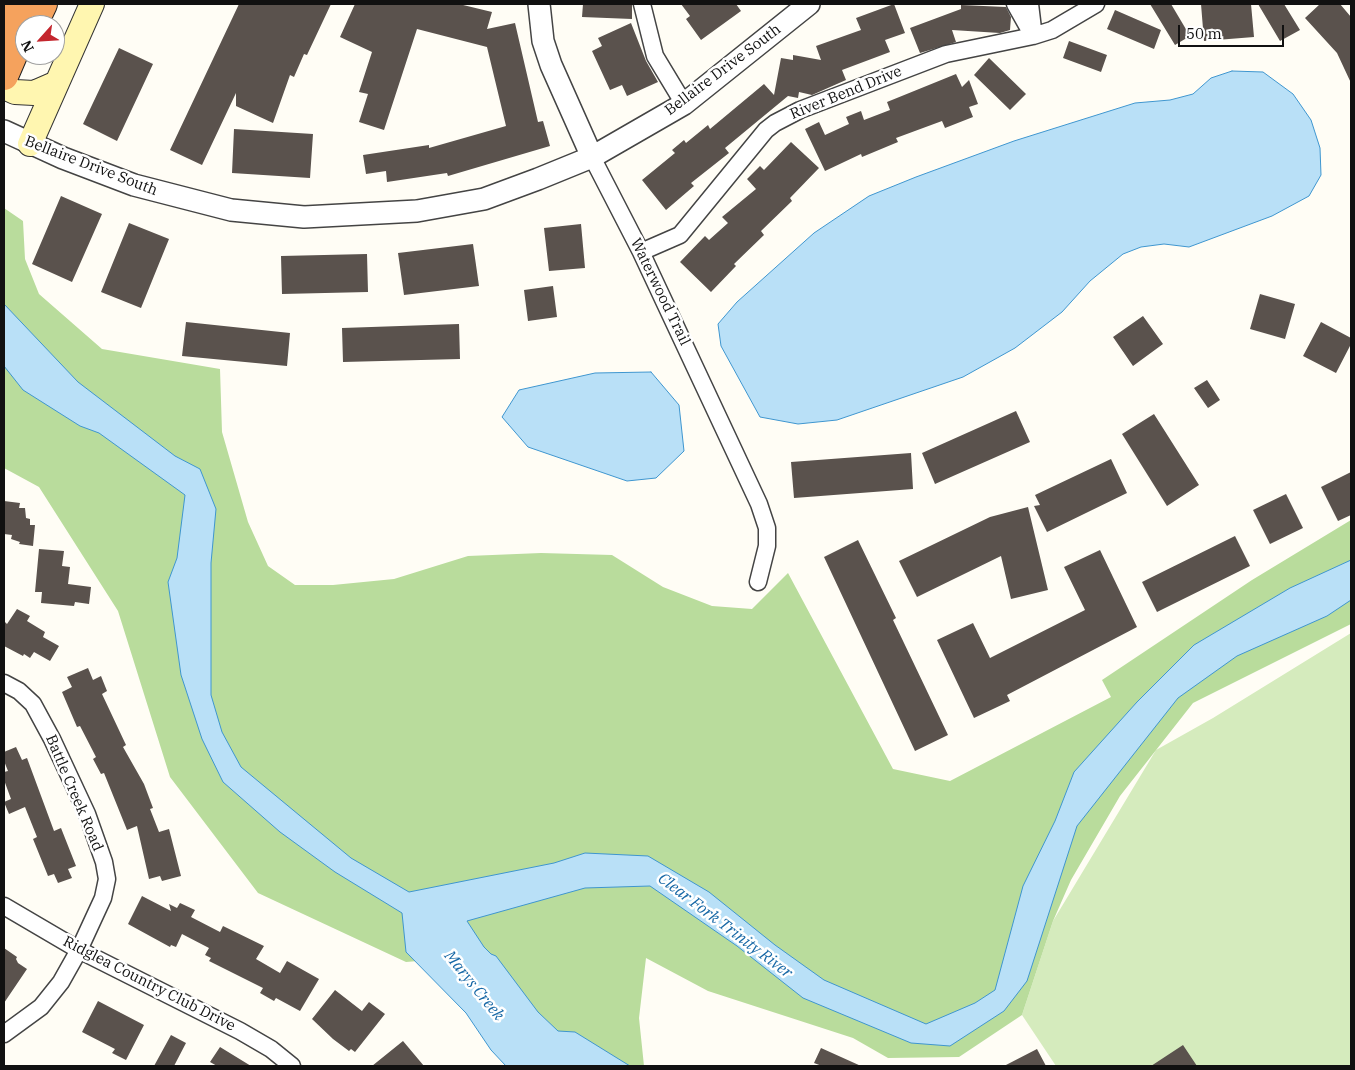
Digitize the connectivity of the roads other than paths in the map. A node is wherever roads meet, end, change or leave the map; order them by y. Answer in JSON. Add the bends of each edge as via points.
{"nodes":[{"id":1,"x":43,"y":4,"type":"edge"},
{"id":2,"x":92,"y":4,"type":"edge"},
{"id":3,"x":539,"y":4,"type":"edge"},
{"id":4,"x":642,"y":4,"type":"edge"},
{"id":5,"x":809,"y":4,"type":"edge"},
{"id":6,"x":1015,"y":4,"type":"edge"},
{"id":7,"x":1030,"y":4,"type":"edge"},
{"id":8,"x":1096,"y":4,"type":"edge"},
{"id":9,"x":34,"y":15,"type":"edge"},
{"id":10,"x":1033,"y":36,"type":"junction"},
{"id":11,"x":15,"y":48,"type":"edge"},
{"id":12,"x":4,"y":76,"type":"edge"},
{"id":13,"x":57,"y":82,"type":"junction"},
{"id":14,"x":4,"y":87,"type":"edge"},
{"id":15,"x":684,"y":104,"type":"junction"},
{"id":16,"x":4,"y":131,"type":"edge"},
{"id":17,"x":30,"y":144,"type":"junction"},
{"id":18,"x":592,"y":157,"type":"junction"},
{"id":19,"x":640,"y":252,"type":"junction"},
{"id":20,"x":758,"y":582,"type":"dead end"},
{"id":21,"x":4,"y":683,"type":"edge"},
{"id":22,"x":4,"y":906,"type":"edge"},
{"id":23,"x":79,"y":950,"type":"junction"},
{"id":24,"x":4,"y":1034,"type":"edge"},
{"id":25,"x":292,"y":1066,"type":"edge"}],
"edges":[{"from":1,"to":9,"type":"highway"},
{"from":2,"to":13,"type":"main road"},
{"from":3,"to":18,"type":"street","name":"Waterwood Trail","via":[[543,41],[551,66]]},
{"from":4,"to":15,"type":"street","via":[[655,56]]},
{"from":5,"to":15,"type":"street","name":"Bellaire Drive South"},
{"from":6,"to":10,"type":"street"},
{"from":7,"to":10,"type":"street"},
{"from":8,"to":10,"type":"street","name":"River Bend Drive","via":[[1052,30]]},
{"from":10,"to":19,"type":"street","name":"River Bend Drive","via":[[946,54],[800,110],[775,123],[680,235]]},
{"from":11,"to":12,"type":"highway"},
{"from":13,"to":14,"type":"main road","via":[[34,93],[15,92]]},
{"from":13,"to":17,"type":"main road"},
{"from":15,"to":18,"type":"street","name":"Bellaire Drive South"},
{"from":16,"to":17,"type":"street","name":"Bellaire Drive South"},
{"from":17,"to":18,"type":"street","name":"Bellaire Drive South","via":[[134,186],[170,196],[231,210],[304,217],[417,211],[484,198]]},
{"from":18,"to":19,"type":"street","name":"Waterwood Trail"},
{"from":19,"to":20,"type":"street","name":"Waterwood Trail","via":[[734,446],[767,528],[767,546]]},
{"from":21,"to":23,"type":"street","name":"Battle Creek Road","via":[[20,691],[33,704],[87,814],[104,862],[107,879],[103,898]]},
{"from":22,"to":23,"type":"street","name":"Ridglea Country Club Drive"},
{"from":23,"to":24,"type":"street","name":"Battle Creek Road","via":[[61,982],[41,1007]]},
{"from":23,"to":25,"type":"street","name":"Ridglea Country Club Drive","via":[[240,1031]]}]}
